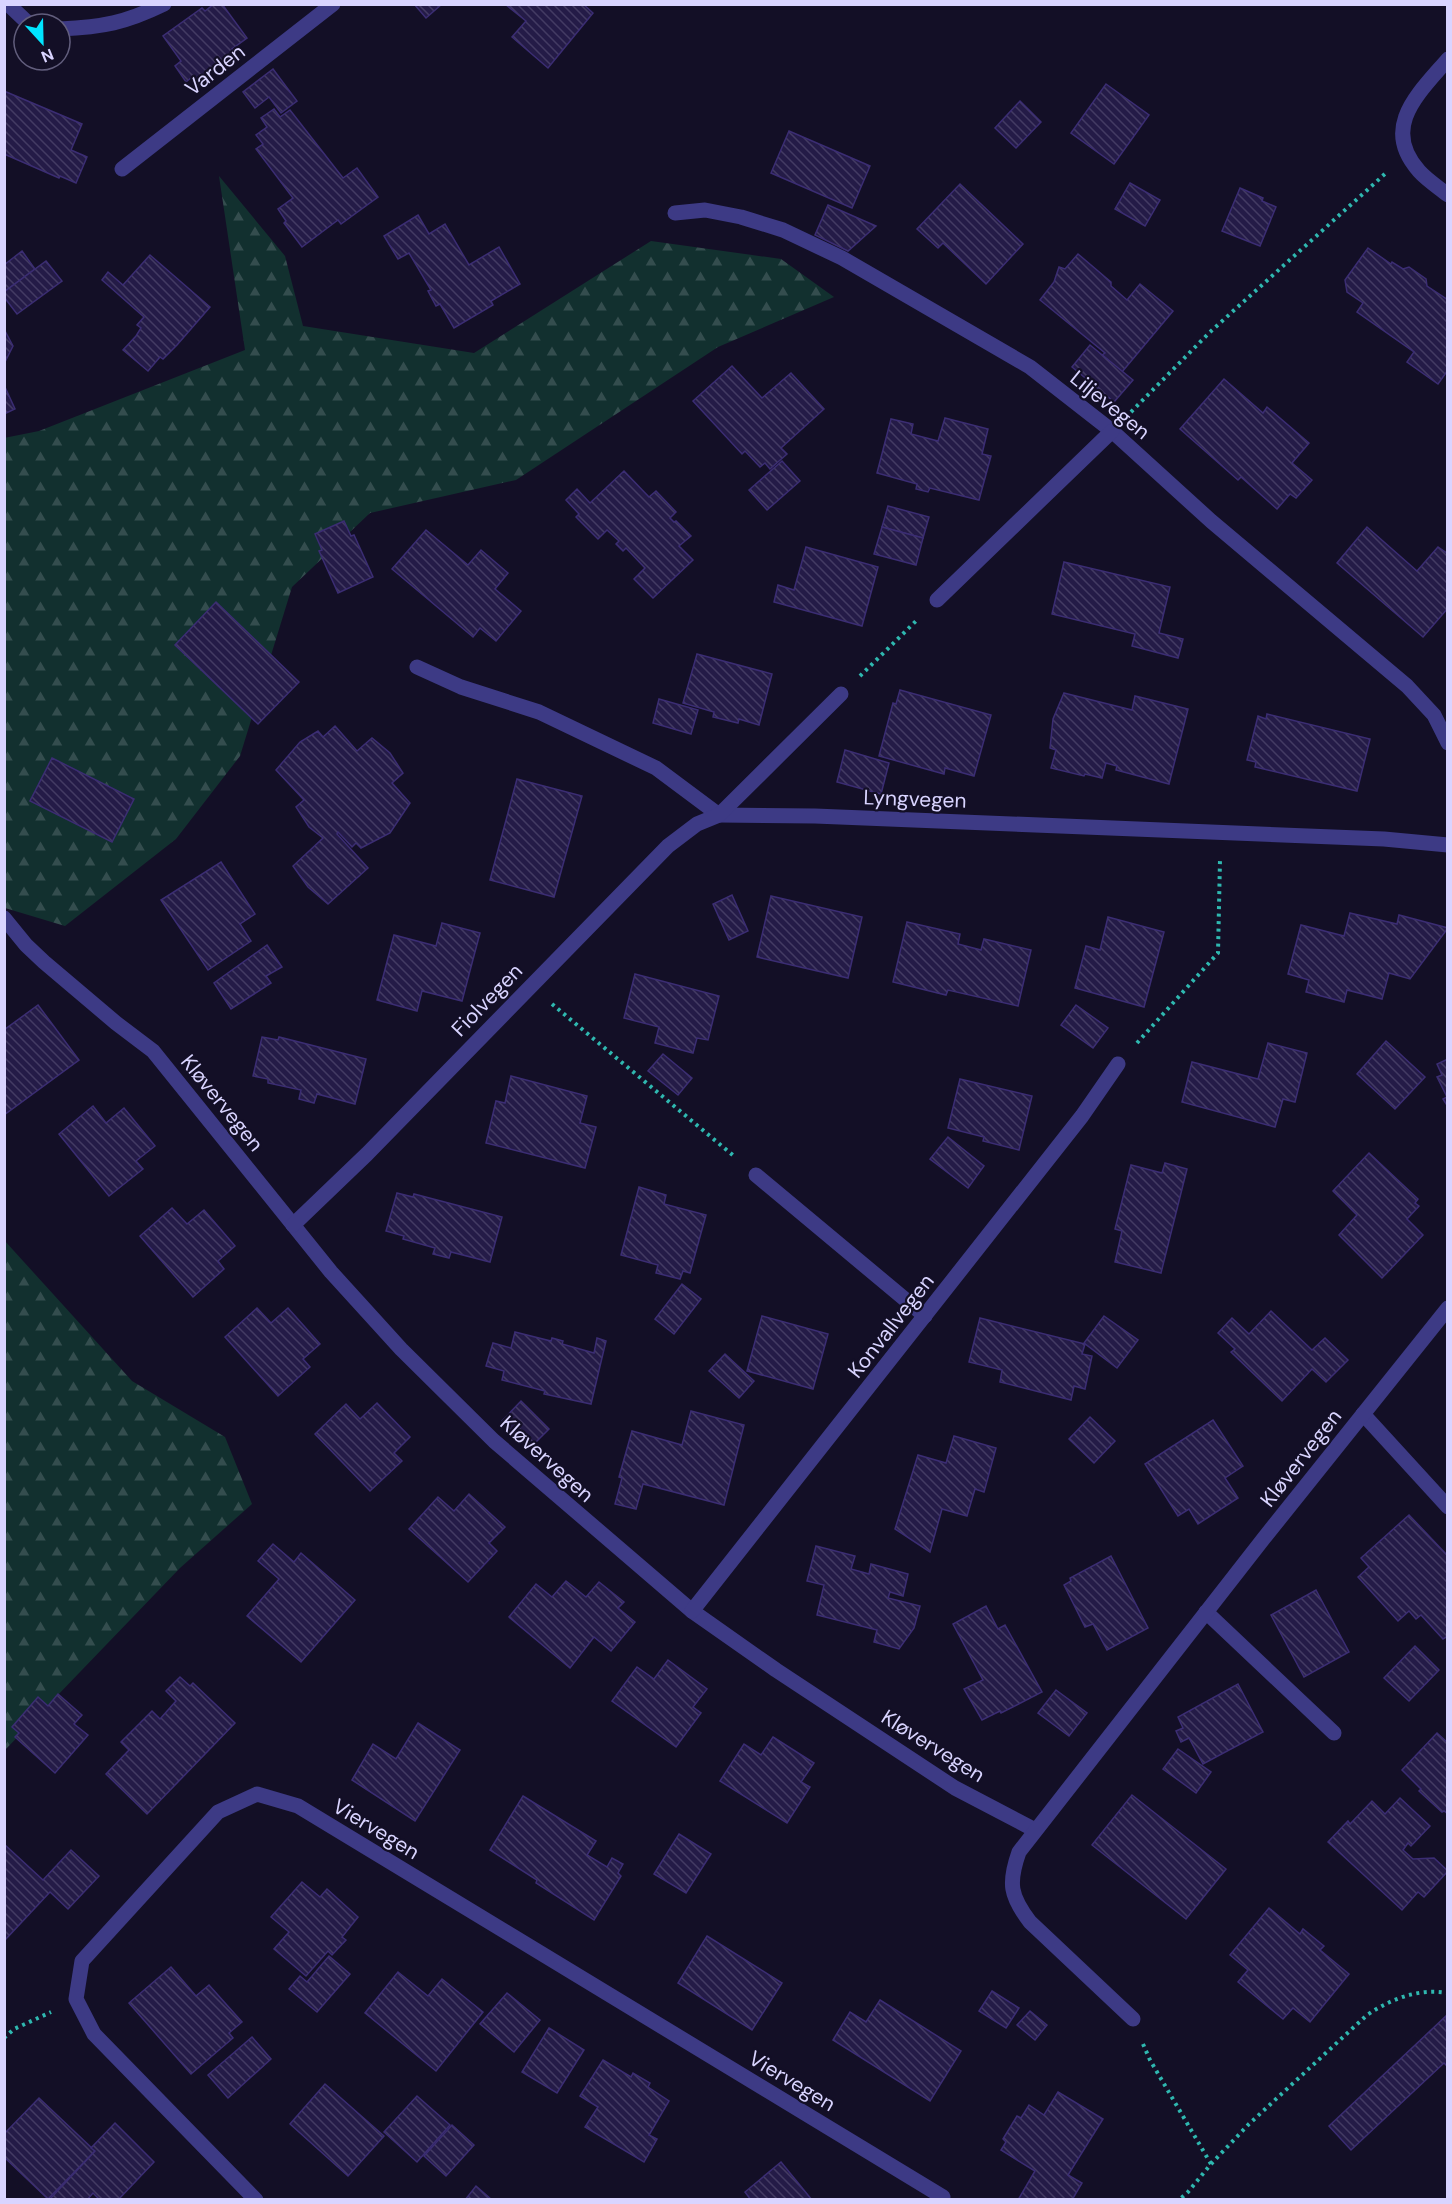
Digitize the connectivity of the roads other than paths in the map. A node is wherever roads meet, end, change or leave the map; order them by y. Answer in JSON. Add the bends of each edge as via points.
{"nodes":[{"id":1,"x":164,"y":4,"type":"edge"},
{"id":2,"x":333,"y":4,"type":"edge"},
{"id":3,"x":72,"y":28,"type":"edge"},
{"id":4,"x":1448,"y":59,"type":"edge"},
{"id":5,"x":122,"y":169,"type":"dead end"},
{"id":6,"x":1448,"y":195,"type":"edge"},
{"id":7,"x":675,"y":213,"type":"dead end"},
{"id":8,"x":1112,"y":431,"type":"junction"},
{"id":9,"x":937,"y":600,"type":"road end"},
{"id":10,"x":417,"y":667,"type":"dead end"},
{"id":11,"x":841,"y":694,"type":"road end"},
{"id":12,"x":1448,"y":743,"type":"edge"},
{"id":13,"x":719,"y":815,"type":"junction"},
{"id":14,"x":1448,"y":845,"type":"edge"},
{"id":15,"x":4,"y":918,"type":"edge"},
{"id":16,"x":1118,"y":1064,"type":"road end"},
{"id":17,"x":756,"y":1175,"type":"road end"},
{"id":18,"x":293,"y":1225,"type":"junction"},
{"id":19,"x":1448,"y":1308,"type":"edge"},
{"id":20,"x":925,"y":1316,"type":"junction"},
{"id":21,"x":1363,"y":1414,"type":"junction"},
{"id":22,"x":1448,"y":1507,"type":"edge"},
{"id":23,"x":692,"y":1611,"type":"junction"},
{"id":24,"x":1206,"y":1612,"type":"junction"},
{"id":25,"x":1334,"y":1733,"type":"dead end"},
{"id":26,"x":1035,"y":1830,"type":"junction"},
{"id":27,"x":1133,"y":2019,"type":"road end"},
{"id":28,"x":943,"y":2197,"type":"dead end"},
{"id":29,"x":256,"y":2199,"type":"edge"}],
"edges":[{"from":1,"to":3,"type":"street","via":[[105,26]]},
{"from":2,"to":5,"type":"street","name":"Varden"},
{"from":4,"to":6,"type":"street","via":[[1404,116],[1402,136],[1406,154],[1420,172]]},
{"from":7,"to":8,"type":"street","name":"Liljevegen","via":[[705,210],[741,217],[783,230],[842,258],[1030,367]]},
{"from":8,"to":9,"type":"street"},
{"from":8,"to":12,"type":"street","name":"Liljevegen","via":[[1211,521],[1407,686],[1434,715]]},
{"from":10,"to":13,"type":"street","via":[[461,687],[539,712],[656,768]]},
{"from":11,"to":13,"type":"street"},
{"from":13,"to":14,"type":"street","name":"Lyngvegen","via":[[1221,832]]},
{"from":13,"to":18,"type":"street","name":"Fiolvegen","via":[[697,824],[668,846]]},
{"from":15,"to":18,"type":"street","name":"Kløvervegen","via":[[26,945],[153,1051]]},
{"from":16,"to":20,"type":"street","name":"Konvallvegen","via":[[1082,1116]]},
{"from":17,"to":20,"type":"street"},
{"from":18,"to":23,"type":"street","name":"Kløvervegen","via":[[401,1350],[494,1441]]},
{"from":19,"to":21,"type":"street","name":"Kløvervegen"},
{"from":20,"to":23,"type":"street","name":"Konvallvegen"},
{"from":21,"to":22,"type":"street","name":"Kløvervegen"},
{"from":21,"to":24,"type":"street","name":"Kløvervegen"},
{"from":23,"to":26,"type":"street","name":"Kløvervegen","via":[[955,1788]]},
{"from":24,"to":25,"type":"street"},
{"from":24,"to":26,"type":"street","name":"Kløvervegen"},
{"from":26,"to":27,"type":"street","name":"Kløvervegen","via":[[1019,1852],[1012,1871],[1012,1889],[1018,1906],[1030,1922]]},
{"from":28,"to":29,"type":"street","name":"Viervegen","via":[[298,1806],[257,1794],[218,1812],[82,1961],[76,1999],[94,2034]]}]}
